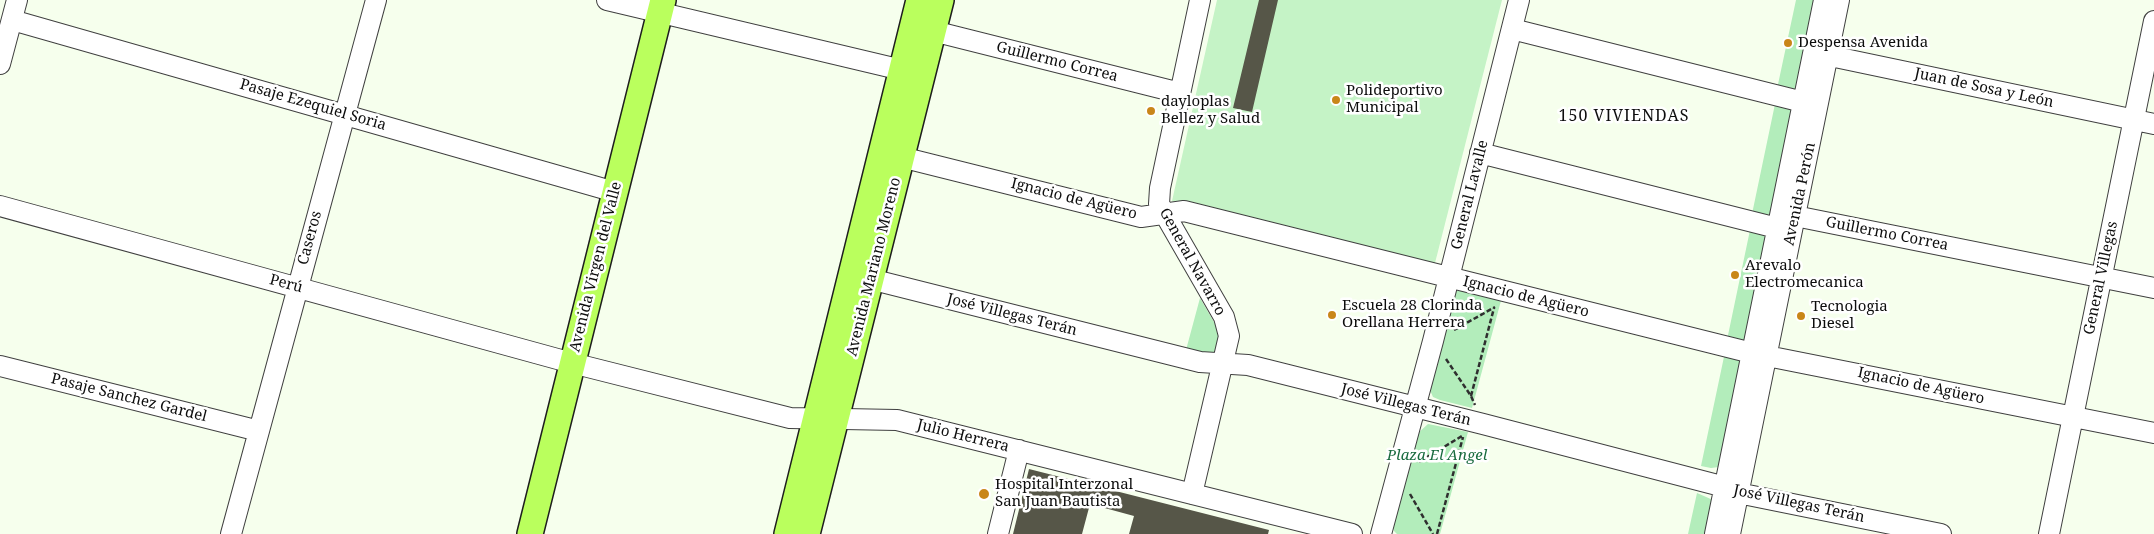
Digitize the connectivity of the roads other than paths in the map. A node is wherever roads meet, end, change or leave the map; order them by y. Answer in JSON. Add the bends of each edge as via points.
{"nodes":[{"id":1,"x":17,"y":0,"type":"edge"},
{"id":2,"x":376,"y":0,"type":"edge"},
{"id":3,"x":607,"y":0,"type":"edge"},
{"id":4,"x":919,"y":0,"type":"edge"},
{"id":5,"x":941,"y":0,"type":"edge"},
{"id":6,"x":1200,"y":0,"type":"edge"},
{"id":7,"x":1519,"y":0,"type":"edge"},
{"id":8,"x":1824,"y":0,"type":"edge"},
{"id":9,"x":1839,"y":0,"type":"edge"},
{"id":10,"x":662,"y":6,"type":"edge"},
{"id":11,"x":12,"y":20,"type":"junction"},
{"id":12,"x":2154,"y":21,"type":"edge"},
{"id":13,"x":1512,"y":29,"type":"junction"},
{"id":14,"x":933,"y":31,"type":"junction"},
{"id":15,"x":1820,"y":54,"type":"junction"},
{"id":16,"x":0,"y":64,"type":"edge"},
{"id":17,"x":902,"y":70,"type":"junction"},
{"id":18,"x":1180,"y":93,"type":"junction"},
{"id":19,"x":1803,"y":102,"type":"junction"},
{"id":20,"x":345,"y":114,"type":"junction"},
{"id":21,"x":2133,"y":120,"type":"junction"},
{"id":22,"x":2154,"y":124,"type":"edge"},
{"id":23,"x":1480,"y":153,"type":"junction"},
{"id":24,"x":901,"y":157,"type":"junction"},
{"id":25,"x":615,"y":192,"type":"junction"},
{"id":26,"x":0,"y":206,"type":"edge"},
{"id":27,"x":1165,"y":214,"type":"junction"},
{"id":28,"x":1795,"y":216,"type":"junction"},
{"id":29,"x":1778,"y":228,"type":"junction"},
{"id":30,"x":2102,"y":277,"type":"junction"},
{"id":31,"x":1449,"y":278,"type":"junction"},
{"id":32,"x":870,"y":279,"type":"junction"},
{"id":33,"x":297,"y":286,"type":"junction"},
{"id":34,"x":2154,"y":288,"type":"edge"},
{"id":35,"x":1759,"y":354,"type":"junction"},
{"id":36,"x":572,"y":363,"type":"junction"},
{"id":37,"x":1224,"y":364,"type":"junction"},
{"id":38,"x":0,"y":366,"type":"edge"},
{"id":39,"x":1416,"y":407,"type":"junction"},
{"id":40,"x":2072,"y":417,"type":"junction"},
{"id":41,"x":826,"y":418,"type":"junction"},
{"id":42,"x":258,"y":431,"type":"junction"},
{"id":43,"x":2154,"y":434,"type":"edge"},
{"id":44,"x":1019,"y":450,"type":"junction"},
{"id":45,"x":1732,"y":490,"type":"junction"},
{"id":46,"x":1192,"y":494,"type":"junction"},
{"id":47,"x":1288,"y":526,"type":"edge"},
{"id":48,"x":231,"y":534,"type":"edge"},
{"id":49,"x":530,"y":534,"type":"edge"},
{"id":50,"x":786,"y":534,"type":"edge"},
{"id":51,"x":806,"y":534,"type":"edge"},
{"id":52,"x":998,"y":534,"type":"edge"},
{"id":53,"x":1352,"y":534,"type":"edge"},
{"id":54,"x":1381,"y":534,"type":"edge"},
{"id":55,"x":1715,"y":534,"type":"edge"},
{"id":56,"x":1730,"y":534,"type":"edge"},
{"id":57,"x":1941,"y":534,"type":"edge"},
{"id":58,"x":2049,"y":534,"type":"edge"}],
"edges":[{"from":1,"to":11,"type":"street"},
{"from":2,"to":20,"type":"street","name":"Caseros"},
{"from":3,"to":10,"type":"street"},
{"from":4,"to":17,"type":"main road","name":"Avenida Mariano Moreno"},
{"from":5,"to":14,"type":"main road","name":"Avenida Mariano Moreno"},
{"from":6,"to":18,"type":"street","name":"General Navarro"},
{"from":7,"to":13,"type":"street","name":"General Lavalle"},
{"from":8,"to":15,"type":"street","name":"Avenida Perón"},
{"from":9,"to":15,"type":"street","name":"Avenida Perón"},
{"from":10,"to":17,"type":"street"},
{"from":10,"to":25,"type":"main road","name":"Avenida Virgen del Valle"},
{"from":11,"to":16,"type":"street"},
{"from":11,"to":20,"type":"street","name":"Pasaje Ezequiel Soria"},
{"from":12,"to":21,"type":"street","name":"General Villegas"},
{"from":13,"to":19,"type":"street"},
{"from":13,"to":23,"type":"street","name":"General Lavalle"},
{"from":14,"to":18,"type":"street","name":"Guillermo Correa"},
{"from":14,"to":24,"type":"main road","name":"Avenida Mariano Moreno"},
{"from":15,"to":19,"type":"street","name":"Avenida Perón"},
{"from":15,"to":21,"type":"street","name":"Juan de Sosa y León"},
{"from":15,"to":28,"type":"street","name":"Avenida Perón"},
{"from":17,"to":41,"type":"main road","name":"Avenida Mariano Moreno"},
{"from":18,"to":27,"type":"street","name":"General Navarro","via":[[1160,188],[1159,204]]},
{"from":19,"to":29,"type":"street","name":"Avenida Perón"},
{"from":20,"to":25,"type":"street","name":"Pasaje Ezequiel Soria"},
{"from":20,"to":33,"type":"street","name":"Caseros"},
{"from":21,"to":22,"type":"street","name":"Juan de Sosa y León"},
{"from":21,"to":30,"type":"street","name":"General Villegas"},
{"from":23,"to":29,"type":"street"},
{"from":23,"to":31,"type":"street","name":"General Lavalle"},
{"from":24,"to":27,"type":"street","name":"Ignacio de Agüero","via":[[1141,217]]},
{"from":24,"to":32,"type":"main road","name":"Avenida Mariano Moreno"},
{"from":25,"to":36,"type":"main road","name":"Avenida Virgen del Valle"},
{"from":26,"to":33,"type":"street","name":"Perú"},
{"from":27,"to":31,"type":"street","name":"Ignacio de Agüero","via":[[1184,210]]},
{"from":27,"to":37,"type":"street","name":"General Navarro","via":[[1224,317],[1229,336]]},
{"from":28,"to":29,"type":"street"},
{"from":28,"to":30,"type":"street","name":"Guillermo Correa"},
{"from":28,"to":35,"type":"street","name":"Avenida Perón"},
{"from":29,"to":35,"type":"street","name":"Avenida Perón"},
{"from":30,"to":34,"type":"street","name":"Guillermo Correa"},
{"from":30,"to":40,"type":"street","name":"General Villegas"},
{"from":31,"to":35,"type":"street","name":"Ignacio de Agüero"},
{"from":31,"to":39,"type":"street","name":"General Lavalle"},
{"from":32,"to":37,"type":"street","name":"José Villegas Terán","via":[[1200,362]]},
{"from":32,"to":41,"type":"main road","name":"Avenida Mariano Moreno"},
{"from":33,"to":36,"type":"street","name":"Perú"},
{"from":33,"to":42,"type":"street","name":"Caseros"},
{"from":35,"to":40,"type":"street","name":"Ignacio de Agüero"},
{"from":35,"to":45,"type":"street","name":"Avenida Perón"},
{"from":36,"to":41,"type":"street","name":"Julio Herrera","via":[[790,418]]},
{"from":36,"to":49,"type":"main road","name":"Avenida Virgen del Valle"},
{"from":37,"to":39,"type":"street","name":"José Villegas Terán","via":[[1248,365]]},
{"from":37,"to":46,"type":"street","name":"General Navarro"},
{"from":38,"to":42,"type":"street","name":"Pasaje Sanchez Gardel"},
{"from":39,"to":45,"type":"street","name":"José Villegas Terán"},
{"from":39,"to":54,"type":"street","name":"General Lavalle"},
{"from":40,"to":43,"type":"street","name":"Ignacio de Agüero"},
{"from":40,"to":58,"type":"street","name":"General Villegas"},
{"from":41,"to":44,"type":"street","name":"Julio Herrera","via":[[897,420]]},
{"from":41,"to":50,"type":"main road","name":"Avenida Mariano Moreno"},
{"from":41,"to":51,"type":"main road","name":"Avenida Mariano Moreno"},
{"from":42,"to":48,"type":"street","name":"Caseros"},
{"from":44,"to":46,"type":"street","name":"Julio Herrera"},
{"from":44,"to":52,"type":"street"},
{"from":45,"to":55,"type":"street","name":"Avenida Perón"},
{"from":45,"to":56,"type":"street","name":"Avenida Perón"},
{"from":45,"to":57,"type":"street","name":"José Villegas Terán"},
{"from":46,"to":47,"type":"street","name":"Julio Herrera"},
{"from":47,"to":53,"type":"street","name":"Julio Herrera"}]}
